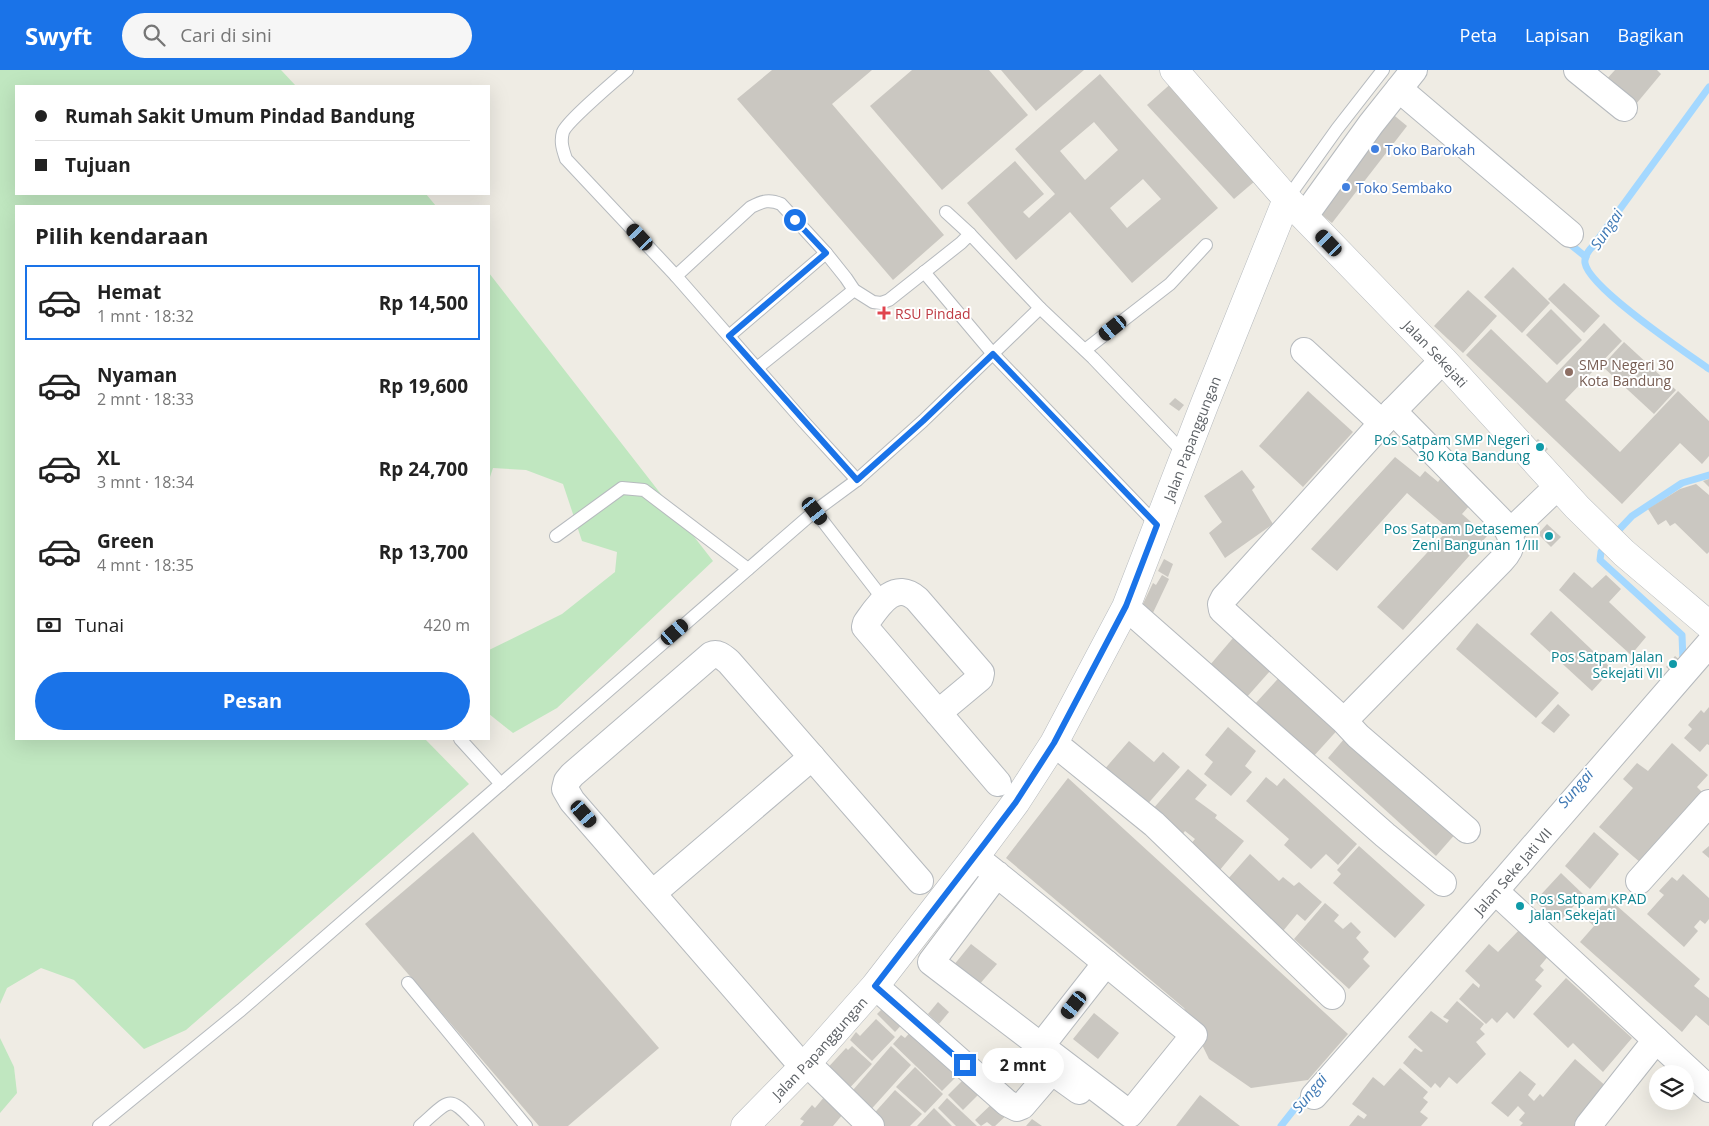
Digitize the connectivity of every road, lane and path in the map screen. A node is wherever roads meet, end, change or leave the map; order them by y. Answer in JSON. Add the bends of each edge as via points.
{"nodes":[{"id":1,"x":627,"y":70,"type":"edge"},
{"id":2,"x":1174,"y":70,"type":"edge"},
{"id":3,"x":1577,"y":70,"type":"edge"},
{"id":4,"x":1399,"y":76,"type":"edge"},
{"id":5,"x":1624,"y":108,"type":"dead end"},
{"id":6,"x":1295,"y":208,"type":"junction"},
{"id":7,"x":946,"y":212,"type":"dead end"},
{"id":8,"x":970,"y":234,"type":"junction"},
{"id":9,"x":1570,"y":234,"type":"dead end"},
{"id":10,"x":1206,"y":245,"type":"dead end"},
{"id":11,"x":826,"y":253,"type":"junction"},
{"id":12,"x":924,"y":272,"type":"junction"},
{"id":13,"x":676,"y":276,"type":"junction"},
{"id":14,"x":854,"y":290,"type":"junction"},
{"id":15,"x":1040,"y":308,"type":"junction"},
{"id":16,"x":729,"y":336,"type":"junction"},
{"id":17,"x":1085,"y":350,"type":"junction"},
{"id":18,"x":1304,"y":351,"type":"dead end"},
{"id":19,"x":993,"y":354,"type":"junction"},
{"id":20,"x":1443,"y":360,"type":"junction"},
{"id":21,"x":757,"y":368,"type":"junction"},
{"id":22,"x":1387,"y":417,"type":"junction"},
{"id":23,"x":1184,"y":454,"type":"junction"},
{"id":24,"x":857,"y":480,"type":"junction"},
{"id":25,"x":1558,"y":486,"type":"junction"},
{"id":26,"x":815,"y":511,"type":"junction"},
{"id":27,"x":1157,"y":525,"type":"junction"},
{"id":28,"x":1510,"y":532,"type":"junction"},
{"id":29,"x":556,"y":536,"type":"dead end"},
{"id":30,"x":748,"y":569,"type":"junction"},
{"id":31,"x":883,"y":599,"type":"junction"},
{"id":32,"x":1126,"y":606,"type":"junction"},
{"id":33,"x":1709,"y":625,"type":"edge"},
{"id":34,"x":1709,"y":644,"type":"edge"},
{"id":35,"x":938,"y":713,"type":"junction"},
{"id":36,"x":1344,"y":721,"type":"junction"},
{"id":37,"x":461,"y":740,"type":"edge"},
{"id":38,"x":1054,"y":743,"type":"junction"},
{"id":39,"x":812,"y":757,"type":"junction"},
{"id":40,"x":998,"y":783,"type":"dead end"},
{"id":41,"x":501,"y":784,"type":"junction"},
{"id":42,"x":1709,"y":803,"type":"edge"},
{"id":43,"x":1467,"y":830,"type":"dead end"},
{"id":44,"x":975,"y":857,"type":"junction"},
{"id":45,"x":997,"y":874,"type":"junction"},
{"id":46,"x":920,"y":881,"type":"dead end"},
{"id":47,"x":1640,"y":881,"type":"dead end"},
{"id":48,"x":1443,"y":883,"type":"dead end"},
{"id":49,"x":1495,"y":891,"type":"junction"},
{"id":50,"x":654,"y":893,"type":"junction"},
{"id":51,"x":1106,"y":963,"type":"junction"},
{"id":52,"x":408,"y":983,"type":"dead end"},
{"id":53,"x":875,"y":986,"type":"junction"},
{"id":54,"x":1332,"y":996,"type":"dead end"},
{"id":55,"x":1656,"y":1040,"type":"junction"},
{"id":56,"x":1041,"y":1046,"type":"junction"},
{"id":57,"x":805,"y":1065,"type":"junction"},
{"id":58,"x":1709,"y":1089,"type":"edge"},
{"id":59,"x":1314,"y":1096,"type":"dead end"},
{"id":60,"x":99,"y":1126,"type":"edge"},
{"id":61,"x":420,"y":1126,"type":"edge"},
{"id":62,"x":478,"y":1126,"type":"edge"},
{"id":63,"x":526,"y":1126,"type":"edge"},
{"id":64,"x":745,"y":1126,"type":"edge"},
{"id":65,"x":870,"y":1126,"type":"edge"},
{"id":66,"x":1142,"y":1126,"type":"edge"},
{"id":67,"x":1588,"y":1126,"type":"edge"}],
"edges":[{"from":1,"to":13,"type":"lane","via":[[563,131],[561,145],[566,159]]},
{"from":2,"to":6,"type":"street","name":"Jalan Sekejati"},
{"from":3,"to":5,"type":"street"},
{"from":4,"to":6,"type":"street","via":[[1371,124]]},
{"from":4,"to":9,"type":"street"},
{"from":6,"to":20,"type":"street","name":"Jalan Sekejati"},
{"from":6,"to":23,"type":"street","name":"Jalan Papanggungan"},
{"from":7,"to":8,"type":"lane"},
{"from":8,"to":12,"type":"lane"},
{"from":8,"to":15,"type":"lane"},
{"from":10,"to":17,"type":"lane","via":[[1170,284]]},
{"from":11,"to":13,"type":"lane","via":[[781,204],[772,200],[762,201],[751,207]]},
{"from":11,"to":14,"type":"lane"},
{"from":11,"to":16,"type":"lane"},
{"from":12,"to":14,"type":"lane","via":[[881,303],[873,302]]},
{"from":12,"to":19,"type":"lane"},
{"from":13,"to":16,"type":"lane"},
{"from":14,"to":21,"type":"lane"},
{"from":15,"to":17,"type":"lane"},
{"from":15,"to":19,"type":"lane"},
{"from":16,"to":21,"type":"lane"},
{"from":17,"to":23,"type":"lane"},
{"from":18,"to":22,"type":"street"},
{"from":19,"to":24,"type":"lane"},
{"from":19,"to":27,"type":"lane"},
{"from":20,"to":22,"type":"street"},
{"from":20,"to":25,"type":"street","name":"Jalan Sekejati"},
{"from":21,"to":24,"type":"lane"},
{"from":22,"to":28,"type":"street"},
{"from":22,"to":36,"type":"street","via":[[1221,604],[1222,610]]},
{"from":23,"to":27,"type":"street","name":"Jalan Papanggungan"},
{"from":24,"to":26,"type":"lane"},
{"from":25,"to":28,"type":"street"},
{"from":25,"to":33,"type":"street","name":"Jalan Sekejati","via":[[1624,553]]},
{"from":26,"to":30,"type":"lane"},
{"from":26,"to":31,"type":"lane"},
{"from":27,"to":32,"type":"street","name":"Jalan Papanggungan"},
{"from":28,"to":36,"type":"street","via":[[1509,553]]},
{"from":29,"to":30,"type":"lane","via":[[622,488],[644,490]]},
{"from":30,"to":41,"type":"lane"},
{"from":31,"to":35,"type":"street","via":[[865,627]]},
{"from":31,"to":35,"type":"street","via":[[901,592],[914,597],[980,670],[980,678]]},
{"from":32,"to":38,"type":"street","name":"Jalan Papanggungan"},
{"from":32,"to":48,"type":"street"},
{"from":34,"to":49,"type":"street","name":"Jalan Seke Jati VII"},
{"from":35,"to":40,"type":"street"},
{"from":36,"to":43,"type":"street"},
{"from":37,"to":41,"type":"lane"},
{"from":38,"to":44,"type":"street","name":"Jalan Papanggungan"},
{"from":38,"to":54,"type":"street","via":[[1154,824]]},
{"from":39,"to":46,"type":"street"},
{"from":39,"to":50,"type":"street"},
{"from":39,"to":50,"type":"street","via":[[723,656],[714,654],[572,774],[565,785],[568,795]]},
{"from":41,"to":60,"type":"lane","via":[[241,1010]]},
{"from":42,"to":47,"type":"street"},
{"from":44,"to":45,"type":"street"},
{"from":44,"to":53,"type":"street","name":"Jalan Papanggungan"},
{"from":45,"to":51,"type":"street"},
{"from":45,"to":56,"type":"street","via":[[931,962]]},
{"from":49,"to":55,"type":"street"},
{"from":49,"to":59,"type":"street","name":"Jalan Seke Jati VII"},
{"from":50,"to":57,"type":"street"},
{"from":51,"to":56,"type":"street"},
{"from":51,"to":56,"type":"street","via":[[1194,1035],[1130,1114]]},
{"from":52,"to":63,"type":"lane"},
{"from":53,"to":57,"type":"street","name":"Jalan Papanggungan"},
{"from":53,"to":66,"type":"street","via":[[1017,1108],[1054,1074],[1104,1108]]},
{"from":55,"to":58,"type":"street"},
{"from":55,"to":67,"type":"street"},
{"from":57,"to":64,"type":"street","name":"Jalan Papanggungan"},
{"from":57,"to":65,"type":"street"},
{"from":61,"to":62,"type":"lane","via":[[445,1104],[451,1103],[457,1104]]}]}
